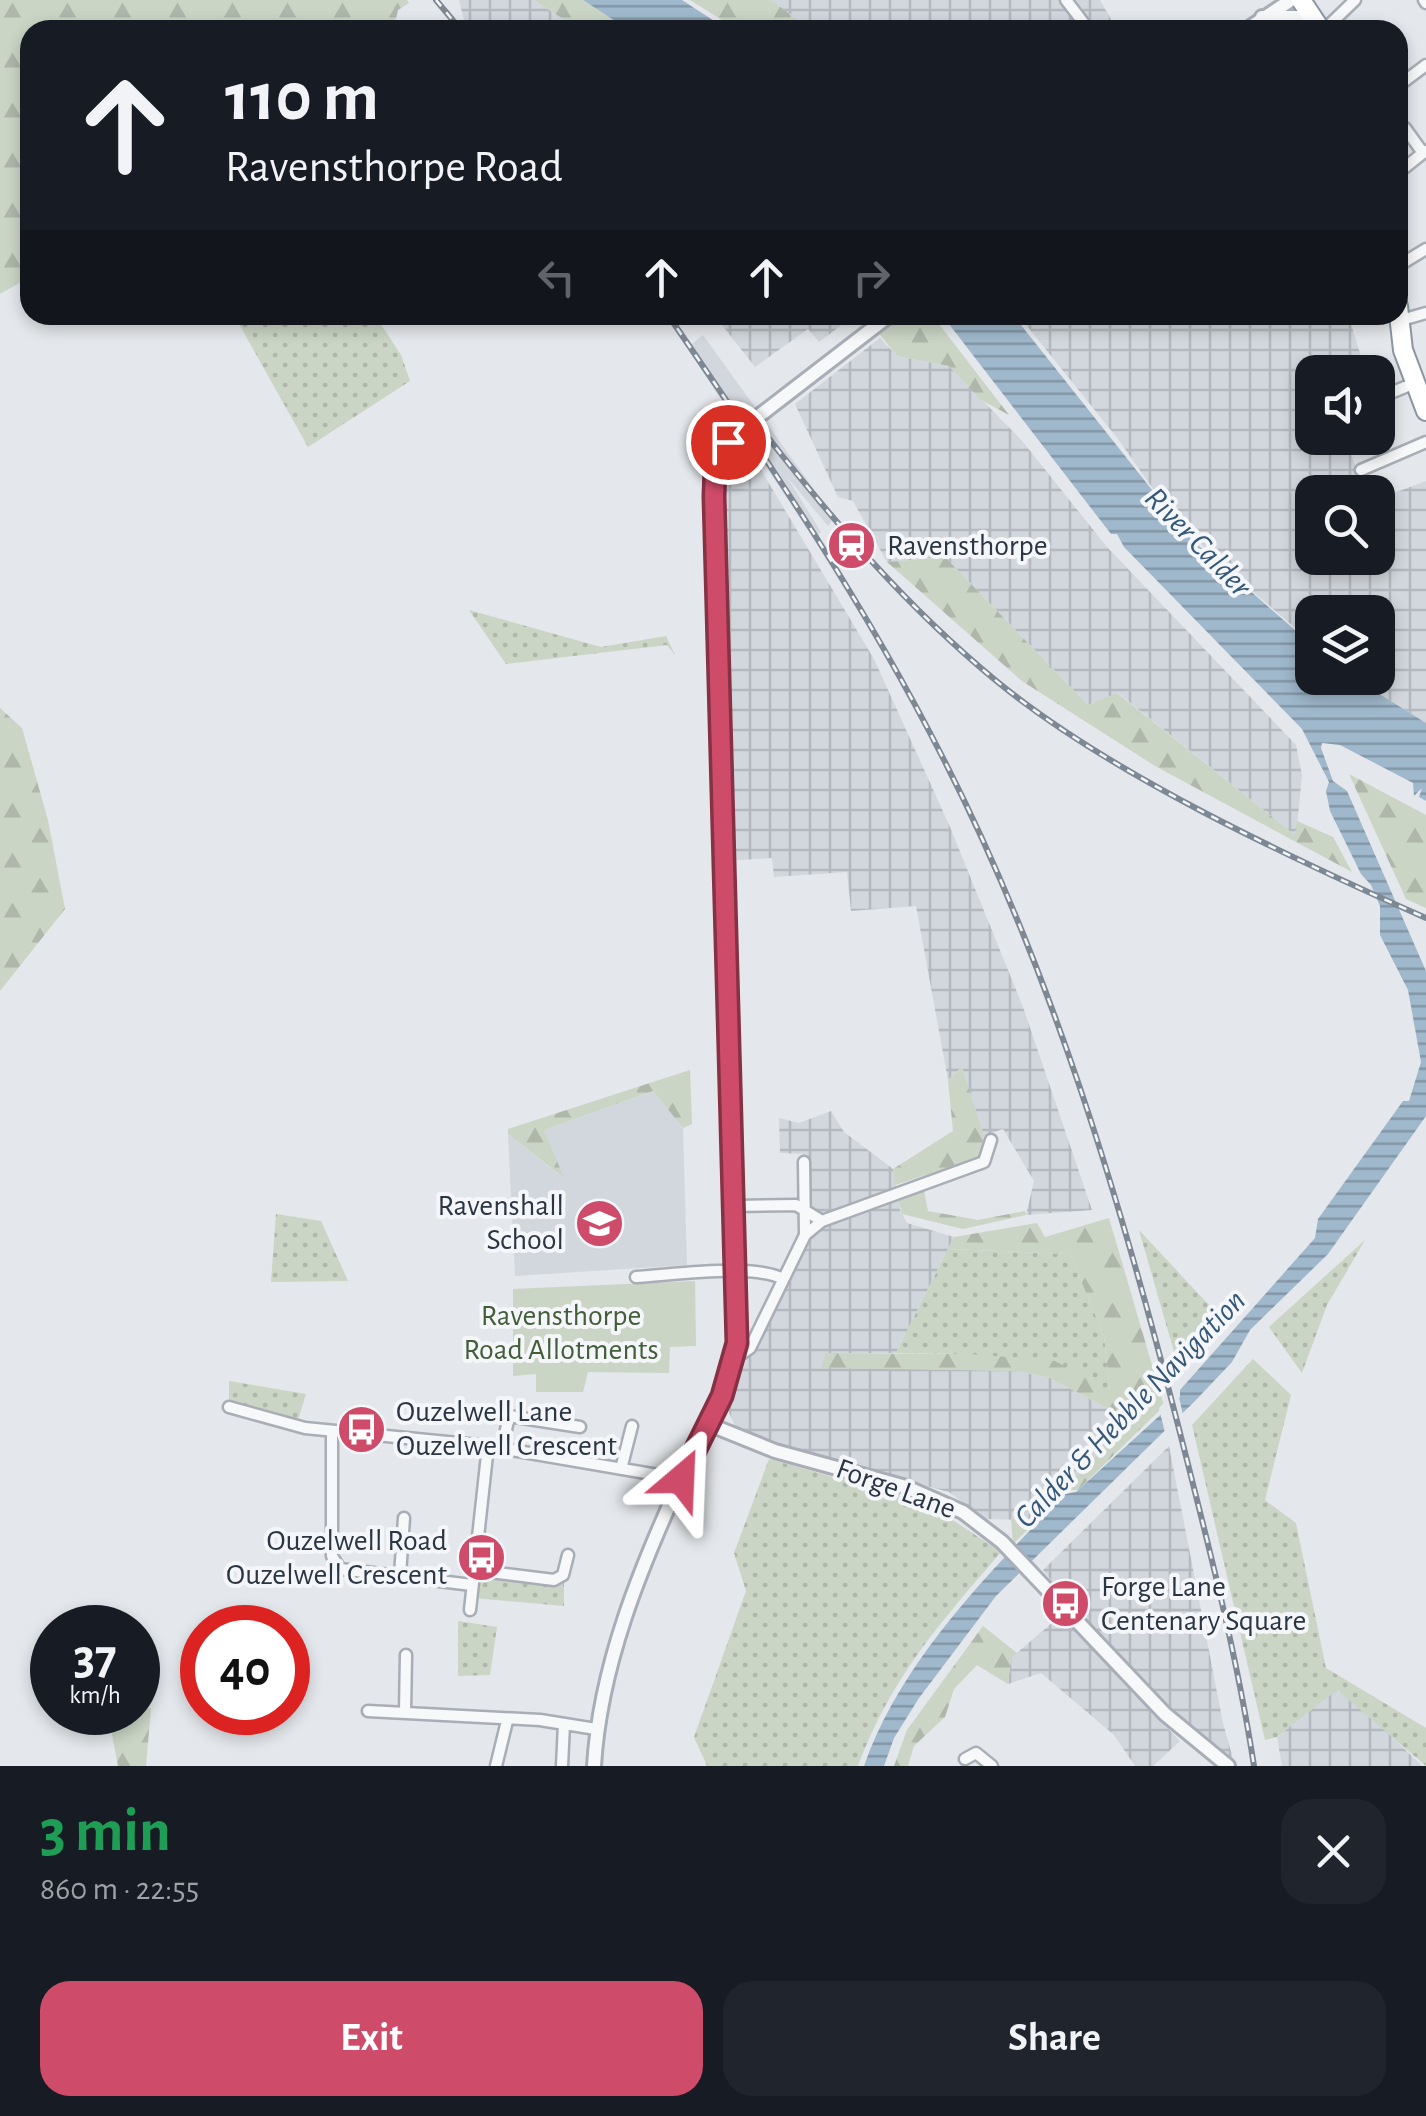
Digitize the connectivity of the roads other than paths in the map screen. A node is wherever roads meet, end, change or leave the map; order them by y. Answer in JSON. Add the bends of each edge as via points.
{"nodes":[{"id":1,"x":1066,"y":0,"type":"edge"},
{"id":2,"x":1291,"y":0,"type":"edge"},
{"id":3,"x":1355,"y":0,"type":"edge"},
{"id":4,"x":1262,"y":17,"type":"junction"},
{"id":5,"x":1081,"y":20,"type":"edge"},
{"id":6,"x":1258,"y":20,"type":"edge"},
{"id":7,"x":1304,"y":20,"type":"edge"},
{"id":8,"x":1333,"y":20,"type":"edge"},
{"id":9,"x":1408,"y":132,"type":"edge"},
{"id":10,"x":1424,"y":152,"type":"edge"},
{"id":11,"x":877,"y":325,"type":"edge"},
{"id":12,"x":1401,"y":325,"type":"edge"},
{"id":13,"x":1414,"y":383,"type":"junction"},
{"id":14,"x":1395,"y":391,"type":"edge"},
{"id":15,"x":1426,"y":411,"type":"edge"},
{"id":16,"x":1426,"y":442,"type":"edge"},
{"id":17,"x":1362,"y":470,"type":"dead end"},
{"id":18,"x":990,"y":1140,"type":"dead end"},
{"id":19,"x":804,"y":1162,"type":"dead end"},
{"id":20,"x":734,"y":1206,"type":"junction"},
{"id":21,"x":804,"y":1208,"type":"junction"},
{"id":22,"x":822,"y":1220,"type":"junction"},
{"id":23,"x":805,"y":1234,"type":"junction"},
{"id":24,"x":736,"y":1273,"type":"junction"},
{"id":25,"x":636,"y":1277,"type":"dead end"},
{"id":26,"x":783,"y":1278,"type":"junction"},
{"id":27,"x":735,"y":1358,"type":"junction"},
{"id":28,"x":229,"y":1407,"type":"dead end"},
{"id":29,"x":708,"y":1424,"type":"junction"},
{"id":30,"x":632,"y":1426,"type":"dead end"},
{"id":31,"x":580,"y":1427,"type":"dead end"},
{"id":32,"x":332,"y":1432,"type":"junction"},
{"id":33,"x":488,"y":1446,"type":"junction"},
{"id":34,"x":502,"y":1448,"type":"junction"},
{"id":35,"x":622,"y":1469,"type":"junction"},
{"id":36,"x":681,"y":1479,"type":"junction"},
{"id":37,"x":404,"y":1518,"type":"dead end"},
{"id":38,"x":568,"y":1554,"type":"dead end"},
{"id":39,"x":474,"y":1570,"type":"junction"},
{"id":40,"x":400,"y":1575,"type":"junction"},
{"id":41,"x":472,"y":1585,"type":"junction"},
{"id":42,"x":470,"y":1610,"type":"dead end"},
{"id":43,"x":406,"y":1655,"type":"dead end"},
{"id":44,"x":368,"y":1712,"type":"dead end"},
{"id":45,"x":405,"y":1712,"type":"junction"},
{"id":46,"x":508,"y":1721,"type":"junction"},
{"id":47,"x":564,"y":1724,"type":"junction"},
{"id":48,"x":596,"y":1729,"type":"junction"},
{"id":49,"x":965,"y":1760,"type":"dead end"},
{"id":50,"x":496,"y":1766,"type":"edge"},
{"id":51,"x":562,"y":1766,"type":"edge"},
{"id":52,"x":594,"y":1766,"type":"edge"},
{"id":53,"x":992,"y":1766,"type":"edge"},
{"id":54,"x":1228,"y":1766,"type":"edge"}],
"edges":[{"from":1,"to":5,"type":"street"},
{"from":2,"to":4,"type":"street"},
{"from":3,"to":8,"type":"street"},
{"from":4,"to":6,"type":"street"},
{"from":4,"to":7,"type":"street"},
{"from":9,"to":10,"type":"street"},
{"from":11,"to":20,"type":"street","bridge":true,"via":[[736,433],[714,482]]},
{"from":12,"to":13,"type":"highway"},
{"from":13,"to":14,"type":"street"},
{"from":13,"to":15,"type":"highway"},
{"from":16,"to":17,"type":"street"},
{"from":18,"to":22,"type":"street","via":[[984,1162]]},
{"from":19,"to":21,"type":"street"},
{"from":20,"to":21,"type":"street"},
{"from":20,"to":24,"type":"street"},
{"from":21,"to":22,"type":"street"},
{"from":21,"to":23,"type":"street"},
{"from":22,"to":23,"type":"street"},
{"from":23,"to":26,"type":"street"},
{"from":24,"to":25,"type":"street"},
{"from":24,"to":26,"type":"street"},
{"from":24,"to":27,"type":"street"},
{"from":26,"to":27,"type":"street","via":[[750,1348]]},
{"from":27,"to":29,"type":"street"},
{"from":28,"to":32,"type":"street"},
{"from":29,"to":36,"type":"street"},
{"from":29,"to":54,"type":"street","name":"Forge Lane","via":[[963,1512],[1008,1548],[1165,1714]]},
{"from":30,"to":35,"type":"street"},
{"from":31,"to":34,"type":"street","via":[[509,1416]]},
{"from":32,"to":33,"type":"street"},
{"from":32,"to":40,"type":"street","via":[[332,1556],[340,1569]]},
{"from":33,"to":34,"type":"street"},
{"from":33,"to":39,"type":"street"},
{"from":34,"to":35,"type":"street"},
{"from":35,"to":36,"type":"street"},
{"from":36,"to":48,"type":"street","via":[[629,1602]]},
{"from":37,"to":40,"type":"street"},
{"from":38,"to":39,"type":"street","via":[[563,1574],[554,1580]]},
{"from":39,"to":41,"type":"street"},
{"from":40,"to":41,"type":"street"},
{"from":41,"to":42,"type":"street"},
{"from":43,"to":45,"type":"street"},
{"from":44,"to":45,"type":"street"},
{"from":45,"to":46,"type":"street"},
{"from":46,"to":47,"type":"street"},
{"from":46,"to":50,"type":"street"},
{"from":47,"to":48,"type":"street"},
{"from":47,"to":51,"type":"street"},
{"from":48,"to":52,"type":"street"},
{"from":49,"to":53,"type":"street","via":[[976,1753]]}]}
